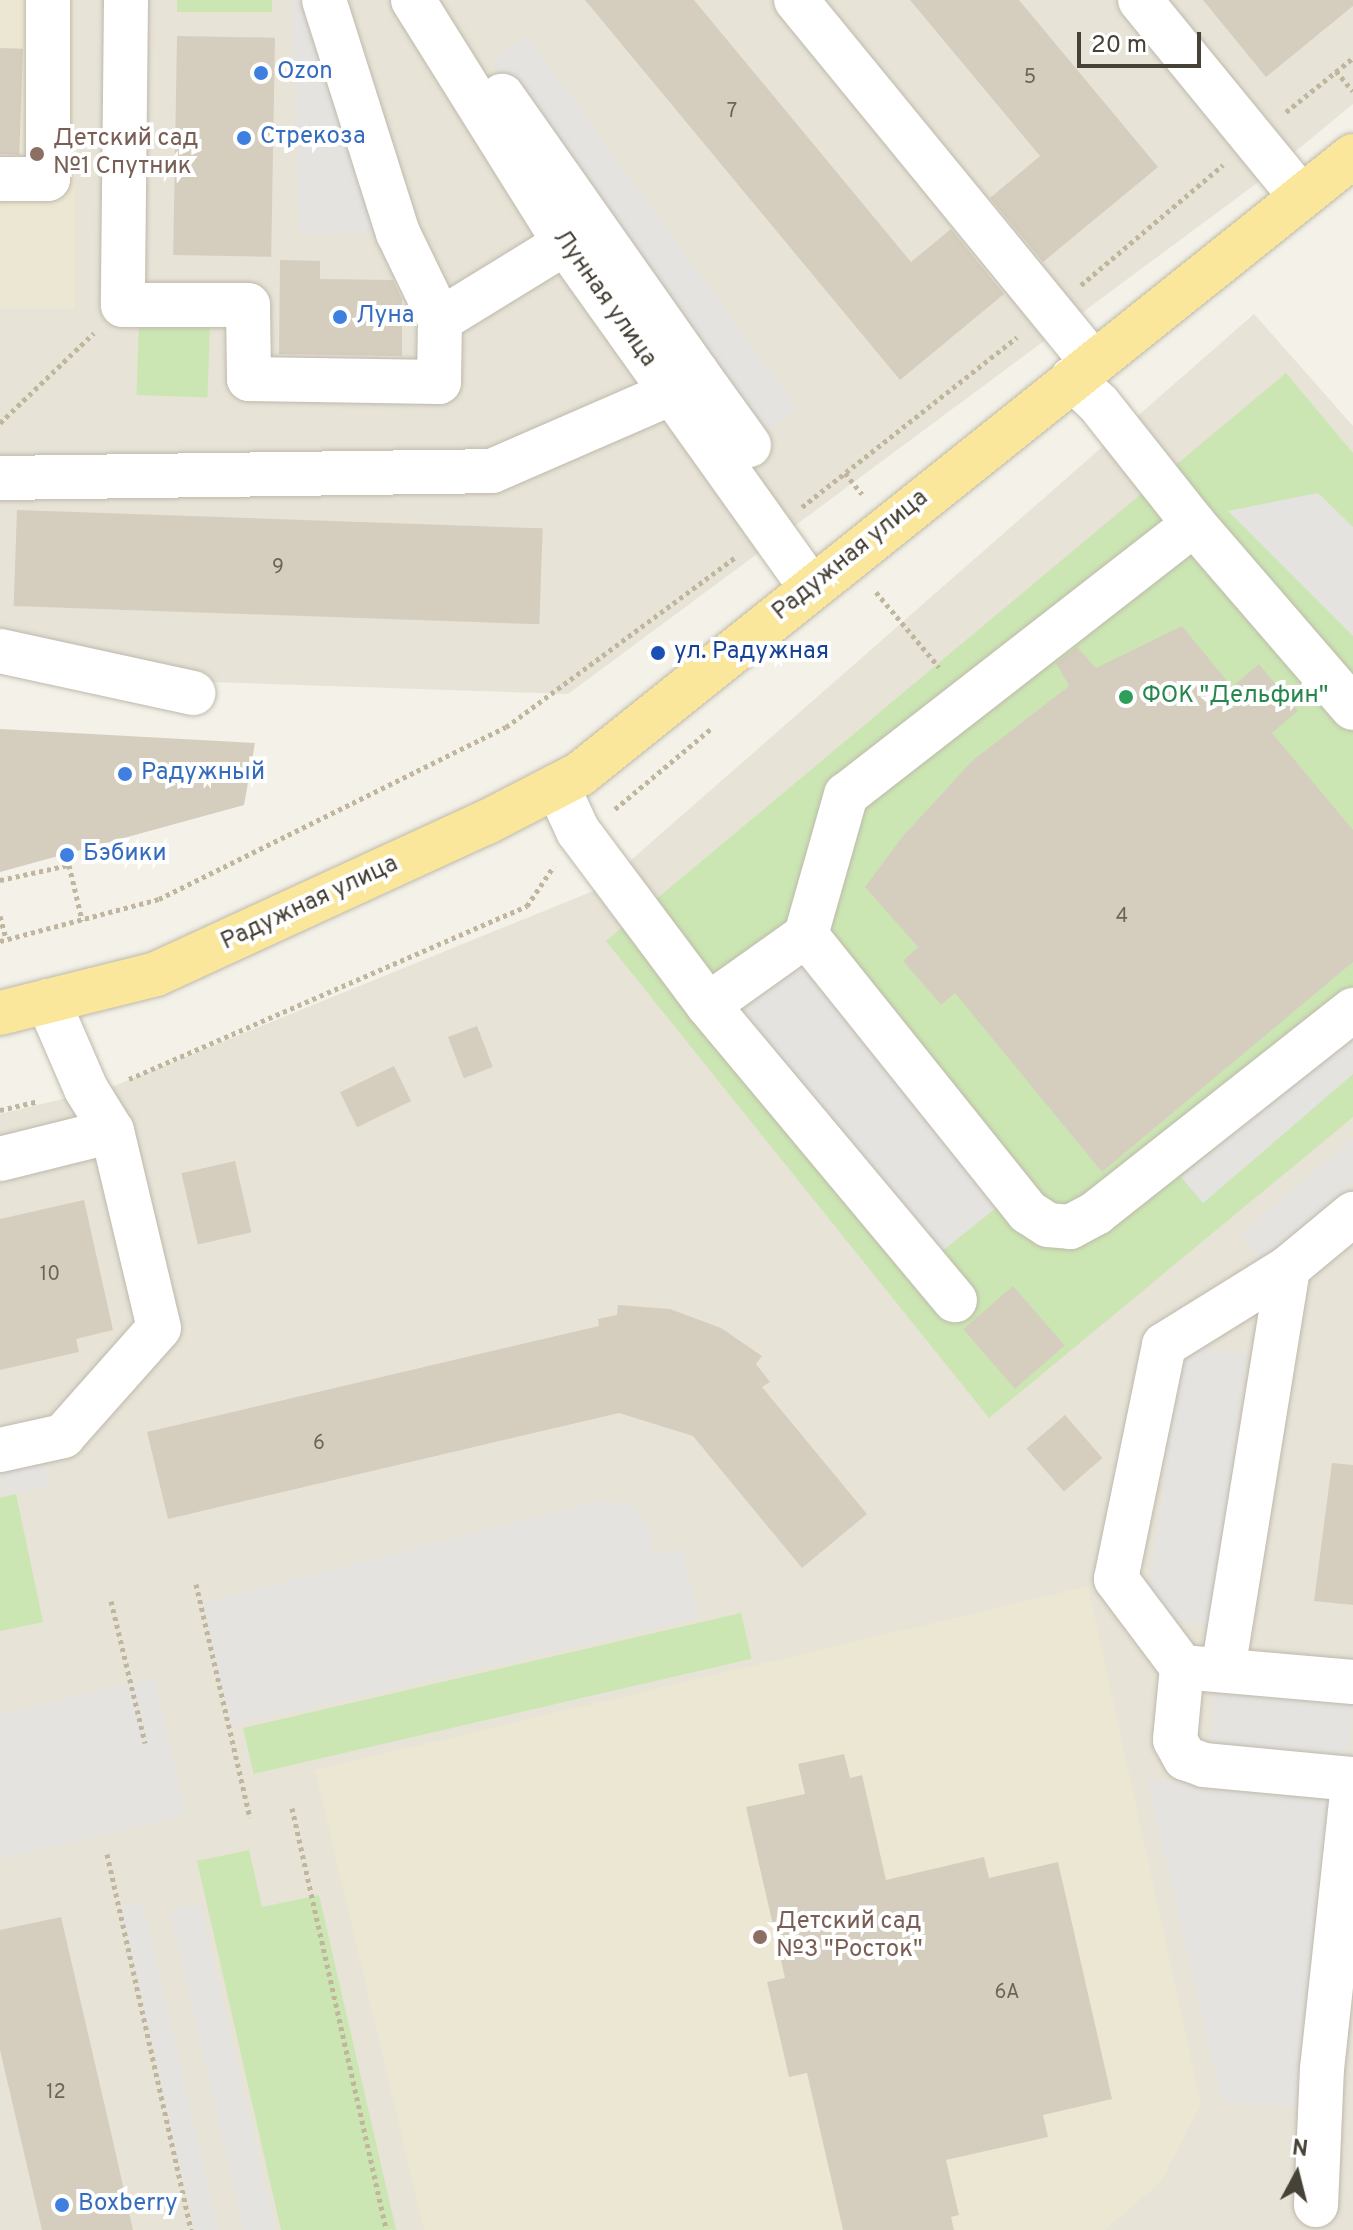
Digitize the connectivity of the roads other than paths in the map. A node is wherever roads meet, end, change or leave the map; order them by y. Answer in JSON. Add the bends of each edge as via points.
{"nodes":[{"id":1,"x":48,"y":0,"type":"edge"},
{"id":2,"x":126,"y":0,"type":"edge"},
{"id":3,"x":324,"y":0,"type":"edge"},
{"id":4,"x":413,"y":0,"type":"edge"},
{"id":5,"x":796,"y":0,"type":"edge"},
{"id":6,"x":1140,"y":0,"type":"edge"},
{"id":7,"x":502,"y":96,"type":"dead end"},
{"id":8,"x":1353,"y":156,"type":"edge"},
{"id":9,"x":0,"y":179,"type":"edge"},
{"id":10,"x":1301,"y":197,"type":"junction"},
{"id":11,"x":565,"y":243,"type":"junction"},
{"id":12,"x":440,"y":320,"type":"junction"},
{"id":13,"x":1082,"y":370,"type":"junction"},
{"id":14,"x":683,"y":384,"type":"junction"},
{"id":15,"x":749,"y":445,"type":"dead end"},
{"id":16,"x":0,"y":478,"type":"edge"},
{"id":17,"x":1194,"y":524,"type":"junction"},
{"id":18,"x":811,"y":588,"type":"junction"},
{"id":19,"x":0,"y":651,"type":"edge"},
{"id":20,"x":193,"y":693,"type":"dead end"},
{"id":21,"x":1353,"y":708,"type":"edge"},
{"id":22,"x":557,"y":786,"type":"junction"},
{"id":23,"x":806,"y":935,"type":"junction"},
{"id":24,"x":48,"y":1001,"type":"junction"},
{"id":25,"x":708,"y":1005,"type":"junction"},
{"id":26,"x":1353,"y":1010,"type":"edge"},
{"id":27,"x":0,"y":1013,"type":"edge"},
{"id":28,"x":112,"y":1131,"type":"junction"},
{"id":29,"x":0,"y":1159,"type":"edge"},
{"id":30,"x":1353,"y":1214,"type":"edge"},
{"id":31,"x":1288,"y":1268,"type":"junction"},
{"id":32,"x":955,"y":1300,"type":"dead end"},
{"id":33,"x":0,"y":1450,"type":"edge"},
{"id":34,"x":1203,"y":1669,"type":"junction"},
{"id":35,"x":1353,"y":1682,"type":"edge"},
{"id":36,"x":1353,"y":1781,"type":"edge"},
{"id":37,"x":1316,"y":2205,"type":"dead end"}],
"edges":[{"from":1,"to":9,"type":"street","via":[[48,179]]},
{"from":2,"to":12,"type":"street","via":[[123,305],[248,305],[249,379],[439,382]]},
{"from":3,"to":12,"type":"street","via":[[398,233]]},
{"from":4,"to":11,"type":"street","name":"Лунная улица"},
{"from":5,"to":13,"type":"street","via":[[1050,311]]},
{"from":6,"to":10,"type":"street"},
{"from":7,"to":14,"type":"street"},
{"from":8,"to":10,"type":"main road","name":"Радужная улица"},
{"from":10,"to":13,"type":"main road","name":"Радужная улица"},
{"from":11,"to":12,"type":"street"},
{"from":11,"to":14,"type":"street","name":"Лунная улица"},
{"from":13,"to":17,"type":"street","via":[[1099,404]]},
{"from":13,"to":18,"type":"main road","name":"Радужная улица"},
{"from":14,"to":15,"type":"street"},
{"from":14,"to":16,"type":"street","via":[[492,471]]},
{"from":14,"to":18,"type":"street","name":"Лунная улица","via":[[768,534]]},
{"from":17,"to":21,"type":"street"},
{"from":17,"to":23,"type":"street","via":[[846,795]]},
{"from":18,"to":22,"type":"main road","name":"Радужная улица","via":[[580,774]]},
{"from":19,"to":20,"type":"street"},
{"from":22,"to":24,"type":"main road","name":"Радужная улица","via":[[156,974]]},
{"from":22,"to":25,"type":"street","via":[[578,831]]},
{"from":23,"to":25,"type":"street"},
{"from":23,"to":26,"type":"street","via":[[1028,1212],[1048,1225],[1070,1227],[1096,1213]]},
{"from":24,"to":27,"type":"main road","name":"Радужная улица"},
{"from":24,"to":28,"type":"street","via":[[86,1089]]},
{"from":25,"to":32,"type":"street"},
{"from":28,"to":29,"type":"street"},
{"from":28,"to":33,"type":"street","via":[[159,1328],[63,1436]]},
{"from":30,"to":31,"type":"street"},
{"from":31,"to":34,"type":"street"},
{"from":31,"to":34,"type":"street","via":[[1164,1345],[1116,1579]]},
{"from":34,"to":35,"type":"street"},
{"from":34,"to":36,"type":"street","via":[[1175,1740],[1185,1758],[1204,1765]]},
{"from":36,"to":37,"type":"street","via":[[1322,2069]]}]}
